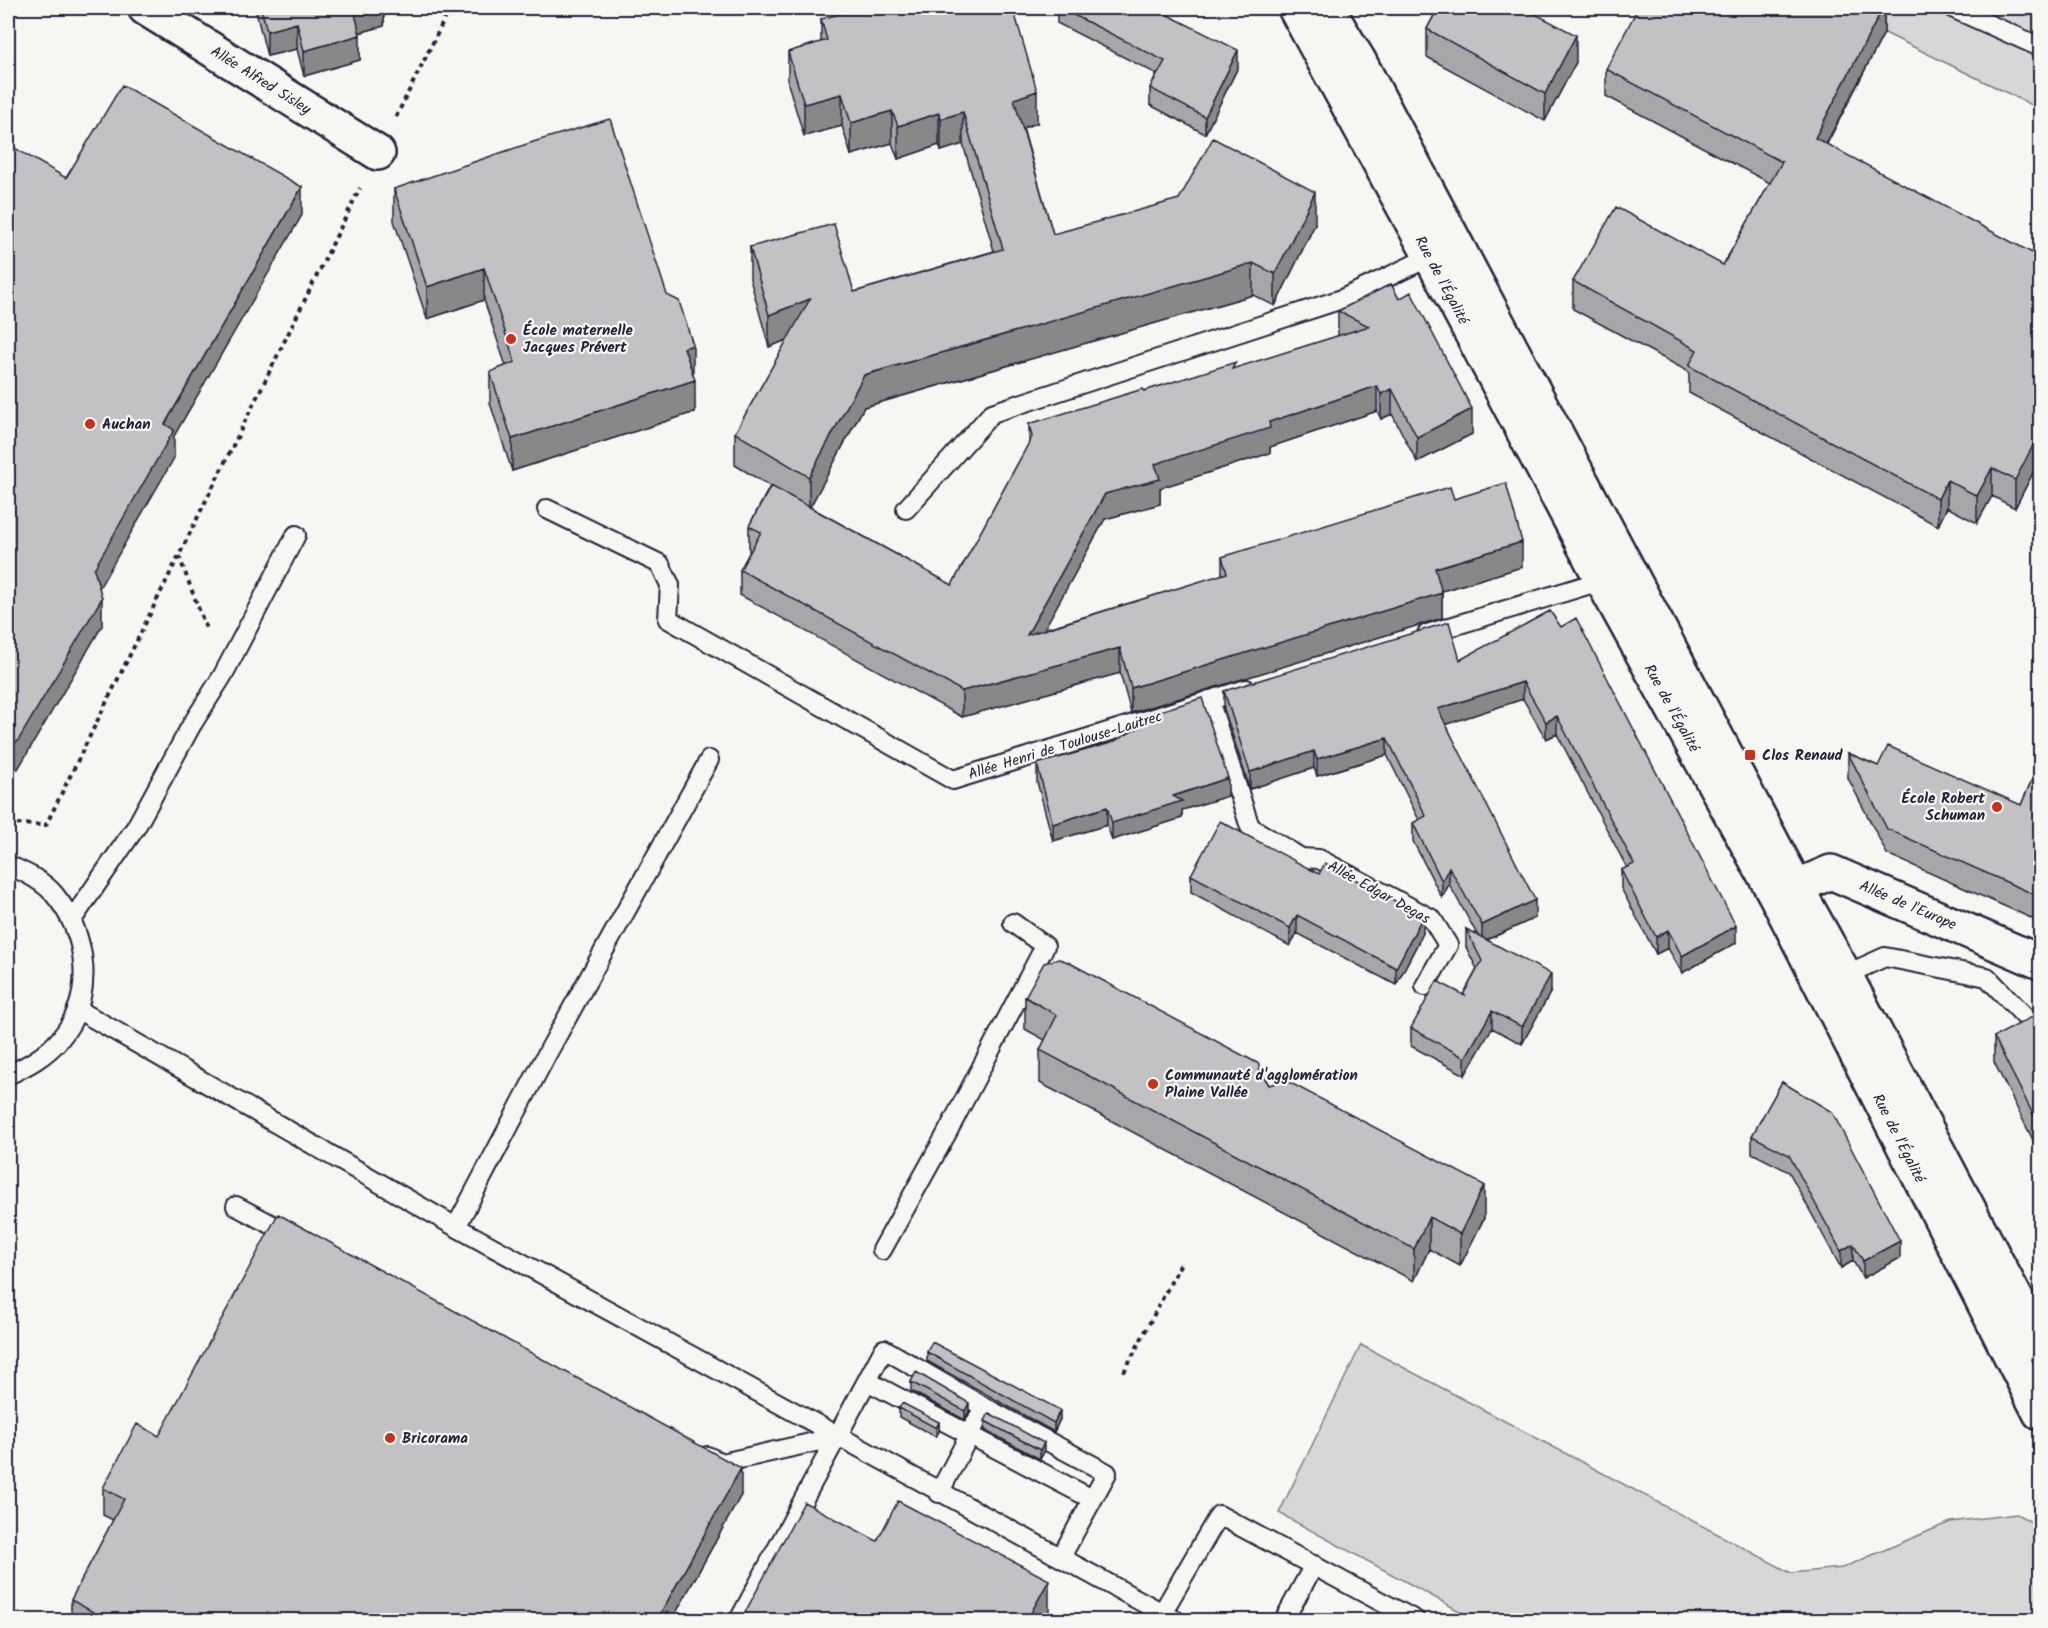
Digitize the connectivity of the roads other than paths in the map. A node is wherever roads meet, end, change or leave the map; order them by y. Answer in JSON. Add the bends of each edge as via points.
{"nodes":[{"id":1,"x":144,"y":8,"type":"edge"},
{"id":2,"x":1295,"y":8,"type":"edge"},
{"id":3,"x":1327,"y":8,"type":"edge"},
{"id":4,"x":1952,"y":8,"type":"edge"},
{"id":5,"x":2040,"y":48,"type":"edge"},
{"id":6,"x":378,"y":153,"type":"road end"},
{"id":7,"x":1443,"y":251,"type":"junction"},
{"id":8,"x":548,"y":509,"type":"dead end"},
{"id":9,"x":906,"y":509,"type":"dead end"},
{"id":10,"x":296,"y":536,"type":"dead end"},
{"id":11,"x":1616,"y":576,"type":"junction"},
{"id":12,"x":1414,"y":638,"type":"edge"},
{"id":13,"x":1266,"y":683,"type":"edge"},
{"id":14,"x":1209,"y":700,"type":"junction"},
{"id":15,"x":709,"y":760,"type":"dead end"},
{"id":16,"x":8,"y":865,"type":"edge"},
{"id":17,"x":1786,"y":892,"type":"junction"},
{"id":18,"x":72,"y":920,"type":"junction"},
{"id":19,"x":1013,"y":923,"type":"dead end"},
{"id":20,"x":2040,"y":962,"type":"edge"},
{"id":21,"x":1845,"y":975,"type":"junction"},
{"id":22,"x":1425,"y":986,"type":"dead end"},
{"id":23,"x":77,"y":1010,"type":"junction"},
{"id":24,"x":2040,"y":1032,"type":"edge"},
{"id":25,"x":8,"y":1075,"type":"edge"},
{"id":26,"x":236,"y":1206,"type":"dead end"},
{"id":27,"x":456,"y":1227,"type":"junction"},
{"id":28,"x":310,"y":1245,"type":"edge"},
{"id":29,"x":882,"y":1250,"type":"dead end"},
{"id":30,"x":2040,"y":1344,"type":"edge"},
{"id":31,"x":867,"y":1381,"type":"junction"},
{"id":32,"x":984,"y":1407,"type":"junction"},
{"id":33,"x":2040,"y":1413,"type":"edge"},
{"id":34,"x":969,"y":1436,"type":"junction"},
{"id":35,"x":837,"y":1437,"type":"junction"},
{"id":36,"x":690,"y":1447,"type":"edge"},
{"id":37,"x":939,"y":1493,"type":"junction"},
{"id":38,"x":1092,"y":1498,"type":"junction"},
{"id":39,"x":1061,"y":1557,"type":"junction"},
{"id":40,"x":1314,"y":1565,"type":"junction"},
{"id":41,"x":1165,"y":1618,"type":"edge"},
{"id":42,"x":739,"y":1620,"type":"edge"},
{"id":43,"x":1284,"y":1620,"type":"edge"},
{"id":44,"x":1414,"y":1620,"type":"edge"}],
"edges":[{"from":1,"to":6,"type":"street","name":"Allée Alfred Sisley"},
{"from":2,"to":7,"type":"street","name":"Rue de l'Égalité"},
{"from":3,"to":7,"type":"street","name":"Rue de l'Égalité","via":[[1358,58]]},
{"from":4,"to":5,"type":"lane"},
{"from":7,"to":9,"type":"lane","via":[[1342,299],[992,412]]},
{"from":7,"to":11,"type":"street","name":"Rue de l'Égalité"},
{"from":8,"to":14,"type":"lane","name":"Allée Henri de Toulouse-Lautrec","via":[[660,564],[670,585],[668,619],[953,780]]},
{"from":10,"to":18,"type":"lane","via":[[223,675],[136,827]]},
{"from":11,"to":12,"type":"lane"},
{"from":11,"to":17,"type":"street","name":"Rue de l'Égalité"},
{"from":13,"to":14,"type":"lane","name":"Allée Henri de Toulouse-Lautrec"},
{"from":14,"to":22,"type":"lane","name":"Allée Edgar Degas","via":[[1250,827],[1302,858],[1319,859],[1432,919],[1448,945]]},
{"from":15,"to":27,"type":"lane"},
{"from":16,"to":18,"type":"lane","via":[[27,873],[53,893]]},
{"from":17,"to":20,"type":"street","name":"Allée de l'Europe","via":[[1831,872]]},
{"from":17,"to":21,"type":"street","name":"Rue de l'Égalité"},
{"from":17,"to":33,"type":"street","name":"Rue de l'Égalité"},
{"from":18,"to":23,"type":"lane","via":[[82,948],[84,979]]},
{"from":19,"to":29,"type":"lane","via":[[1045,945]]},
{"from":21,"to":24,"type":"lane","via":[[1885,957],[1987,977]]},
{"from":21,"to":30,"type":"street","name":"Rue de l'Égalité"},
{"from":23,"to":25,"type":"lane","via":[[61,1038],[36,1062]]},
{"from":23,"to":27,"type":"lane"},
{"from":26,"to":28,"type":"lane"},
{"from":27,"to":35,"type":"lane"},
{"from":31,"to":32,"type":"lane","via":[[884,1349]]},
{"from":31,"to":34,"type":"lane"},
{"from":31,"to":35,"type":"lane"},
{"from":32,"to":34,"type":"lane"},
{"from":32,"to":38,"type":"lane","via":[[1107,1473]]},
{"from":34,"to":37,"type":"lane"},
{"from":34,"to":38,"type":"lane"},
{"from":35,"to":36,"type":"lane","via":[[722,1464]]},
{"from":35,"to":37,"type":"lane"},
{"from":35,"to":42,"type":"lane"},
{"from":37,"to":39,"type":"lane"},
{"from":38,"to":39,"type":"lane"},
{"from":39,"to":41,"type":"lane"},
{"from":40,"to":41,"type":"lane","via":[[1219,1515]]},
{"from":40,"to":43,"type":"lane"},
{"from":40,"to":44,"type":"lane"}]}
